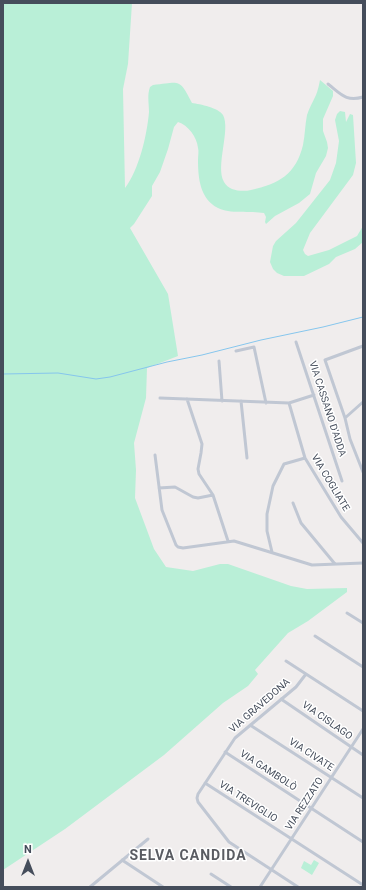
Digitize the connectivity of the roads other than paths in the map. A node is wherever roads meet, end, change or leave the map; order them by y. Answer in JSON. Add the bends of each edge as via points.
{"nodes":[{"id":1,"x":328,"y":84,"type":"dead end"},
{"id":2,"x":363,"y":97,"type":"edge"},
{"id":3,"x":296,"y":342,"type":"dead end"},
{"id":4,"x":363,"y":346,"type":"edge"},
{"id":5,"x":236,"y":351,"type":"dead end"},
{"id":6,"x":219,"y":361,"type":"dead end"},
{"id":7,"x":314,"y":395,"type":"junction"},
{"id":8,"x":160,"y":398,"type":"dead end"},
{"id":9,"x":187,"y":399,"type":"junction"},
{"id":10,"x":222,"y":401,"type":"junction"},
{"id":11,"x":241,"y":402,"type":"junction"},
{"id":12,"x":266,"y":402,"type":"junction"},
{"id":13,"x":363,"y":402,"type":"edge"},
{"id":14,"x":289,"y":403,"type":"junction"},
{"id":15,"x":345,"y":418,"type":"junction"},
{"id":16,"x":155,"y":455,"type":"dead end"},
{"id":17,"x":247,"y":458,"type":"dead end"},
{"id":18,"x":305,"y":458,"type":"junction"},
{"id":19,"x":363,"y":472,"type":"edge"},
{"id":20,"x":342,"y":481,"type":"dead end"},
{"id":21,"x":159,"y":488,"type":"junction"},
{"id":22,"x":213,"y":495,"type":"junction"},
{"id":23,"x":293,"y":503,"type":"dead end"},
{"id":24,"x":228,"y":541,"type":"junction"},
{"id":25,"x":363,"y":543,"type":"edge"},
{"id":26,"x":272,"y":552,"type":"junction"},
{"id":27,"x":363,"y":563,"type":"edge"},
{"id":28,"x":335,"y":564,"type":"junction"},
{"id":29,"x":347,"y":613,"type":"dead end"},
{"id":30,"x":363,"y":623,"type":"edge"},
{"id":31,"x":315,"y":636,"type":"dead end"},
{"id":32,"x":286,"y":661,"type":"dead end"},
{"id":33,"x":363,"y":667,"type":"edge"},
{"id":34,"x":306,"y":674,"type":"junction"},
{"id":35,"x":282,"y":700,"type":"junction"},
{"id":36,"x":363,"y":711,"type":"edge"},
{"id":37,"x":250,"y":725,"type":"junction"},
{"id":38,"x":363,"y":729,"type":"edge"},
{"id":39,"x":351,"y":748,"type":"junction"},
{"id":40,"x":225,"y":752,"type":"junction"},
{"id":41,"x":363,"y":755,"type":"edge"},
{"id":42,"x":332,"y":778,"type":"junction"},
{"id":43,"x":205,"y":783,"type":"junction"},
{"id":44,"x":363,"y":798,"type":"edge"},
{"id":45,"x":311,"y":808,"type":"junction"},
{"id":46,"x":148,"y":838,"type":"dead end"},
{"id":47,"x":292,"y":839,"type":"junction"},
{"id":48,"x":363,"y":842,"type":"edge"},
{"id":49,"x":122,"y":860,"type":"junction"},
{"id":50,"x":272,"y":870,"type":"junction"},
{"id":51,"x":211,"y":874,"type":"dead end"},
{"id":52,"x":363,"y":885,"type":"edge"},
{"id":53,"x":93,"y":886,"type":"edge"},
{"id":54,"x":163,"y":887,"type":"edge"},
{"id":55,"x":231,"y":887,"type":"edge"},
{"id":56,"x":260,"y":887,"type":"edge"},
{"id":57,"x":298,"y":887,"type":"edge"}],
"edges":[{"from":1,"to":2,"type":"street","via":[[352,100]]},
{"from":3,"to":7,"type":"street","name":"VIA CASSANO D'ADDA"},
{"from":4,"to":15,"type":"street","via":[[325,360]]},
{"from":5,"to":12,"type":"street","via":[[254,347]]},
{"from":6,"to":10,"type":"street"},
{"from":7,"to":14,"type":"street"},
{"from":7,"to":20,"type":"street","name":"VIA CASSANO D'ADDA"},
{"from":8,"to":9,"type":"street"},
{"from":9,"to":10,"type":"street"},
{"from":9,"to":22,"type":"street","via":[[202,444],[199,474]]},
{"from":10,"to":11,"type":"street"},
{"from":11,"to":12,"type":"street"},
{"from":11,"to":17,"type":"street"},
{"from":12,"to":14,"type":"street"},
{"from":13,"to":15,"type":"street"},
{"from":14,"to":18,"type":"street","name":"VIA COGLIATE"},
{"from":15,"to":19,"type":"street"},
{"from":16,"to":21,"type":"street"},
{"from":18,"to":25,"type":"street","name":"VIA COGLIATE","via":[[341,517]]},
{"from":18,"to":26,"type":"street","via":[[284,464],[273,484],[267,524]]},
{"from":21,"to":22,"type":"street","via":[[175,487],[196,498]]},
{"from":21,"to":24,"type":"street","via":[[164,516],[178,547]]},
{"from":22,"to":24,"type":"street"},
{"from":23,"to":28,"type":"street","via":[[302,523]]},
{"from":24,"to":26,"type":"street","via":[[239,541]]},
{"from":26,"to":28,"type":"street","via":[[310,565]]},
{"from":27,"to":28,"type":"street"},
{"from":29,"to":30,"type":"street"},
{"from":31,"to":33,"type":"street"},
{"from":32,"to":34,"type":"street"},
{"from":34,"to":35,"type":"street","name":"VIA GRAVEDONA"},
{"from":34,"to":36,"type":"street"},
{"from":35,"to":37,"type":"street","name":"VIA GRAVEDONA"},
{"from":35,"to":39,"type":"street","name":"VIA CISLAGO"},
{"from":37,"to":40,"type":"street","name":"VIA GRAVEDONA","via":[[235,738]]},
{"from":37,"to":42,"type":"street","name":"VIA CIVATE"},
{"from":38,"to":39,"type":"street","name":"VIA REZZATO"},
{"from":39,"to":41,"type":"street","name":"VIA CISLAGO"},
{"from":39,"to":42,"type":"street","name":"VIA REZZATO"},
{"from":40,"to":43,"type":"street","name":"VIA GRAVEDONA"},
{"from":40,"to":45,"type":"street","name":"VIA GAMBOLÒ"},
{"from":42,"to":44,"type":"street","name":"VIA CIVATE"},
{"from":42,"to":45,"type":"street","name":"VIA REZZATO"},
{"from":43,"to":47,"type":"street","name":"VIA TREVIGLIO"},
{"from":43,"to":50,"type":"street","name":"VIA GRAVEDONA","via":[[198,801],[227,840]]},
{"from":45,"to":47,"type":"street","name":"VIA REZZATO"},
{"from":45,"to":48,"type":"street","name":"VIA GAMBOLÒ"},
{"from":46,"to":49,"type":"street"},
{"from":47,"to":50,"type":"street","name":"VIA REZZATO"},
{"from":47,"to":52,"type":"street","name":"VIA TREVIGLIO"},
{"from":49,"to":53,"type":"street"},
{"from":49,"to":54,"type":"street"},
{"from":50,"to":56,"type":"street","name":"VIA REZZATO"},
{"from":50,"to":57,"type":"street","name":"VIA GRAVEDONA"},
{"from":51,"to":55,"type":"street"}]}
